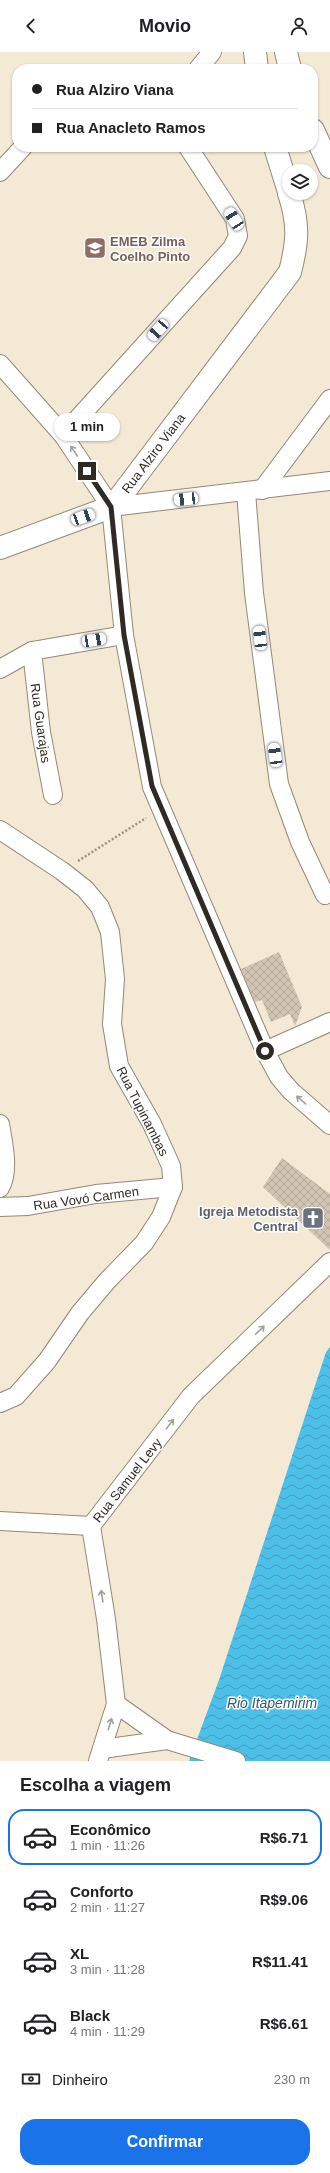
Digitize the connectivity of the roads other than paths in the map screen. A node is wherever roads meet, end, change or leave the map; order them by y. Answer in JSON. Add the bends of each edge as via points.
{"nodes":[{"id":1,"x":212,"y":52,"type":"edge"},
{"id":2,"x":255,"y":52,"type":"edge"},
{"id":3,"x":286,"y":52,"type":"edge"},
{"id":4,"x":202,"y":64,"type":"edge"},
{"id":5,"x":256,"y":64,"type":"edge"},
{"id":6,"x":289,"y":64,"type":"edge"},
{"id":7,"x":318,"y":141,"type":"edge"},
{"id":8,"x":18,"y":152,"type":"edge"},
{"id":9,"x":191,"y":152,"type":"edge"},
{"id":10,"x":277,"y":152,"type":"edge"},
{"id":11,"x":330,"y":167,"type":"edge"},
{"id":12,"x":282,"y":168,"type":"edge"},
{"id":13,"x":0,"y":172,"type":"edge"},
{"id":14,"x":291,"y":200,"type":"edge"},
{"id":15,"x":0,"y":364,"type":"edge"},
{"id":16,"x":330,"y":399,"type":"edge"},
{"id":17,"x":63,"y":435,"type":"junction"},
{"id":18,"x":330,"y":481,"type":"edge"},
{"id":19,"x":254,"y":491,"type":"junction"},
{"id":20,"x":111,"y":507,"type":"junction"},
{"id":21,"x":0,"y":548,"type":"edge"},
{"id":22,"x":124,"y":635,"type":"junction"},
{"id":23,"x":32,"y":651,"type":"junction"},
{"id":24,"x":0,"y":669,"type":"edge"},
{"id":25,"x":53,"y":795,"type":"dead end"},
{"id":26,"x":0,"y":830,"type":"edge"},
{"id":27,"x":326,"y":895,"type":"dead end"},
{"id":28,"x":330,"y":1022,"type":"edge"},
{"id":29,"x":265,"y":1051,"type":"junction"},
{"id":30,"x":0,"y":1124,"type":"edge"},
{"id":31,"x":330,"y":1125,"type":"edge"},
{"id":32,"x":173,"y":1187,"type":"junction"},
{"id":33,"x":0,"y":1188,"type":"edge"},
{"id":34,"x":0,"y":1207,"type":"edge"},
{"id":35,"x":330,"y":1262,"type":"edge"},
{"id":36,"x":0,"y":1403,"type":"edge"},
{"id":37,"x":0,"y":1521,"type":"edge"},
{"id":38,"x":90,"y":1526,"type":"junction"},
{"id":39,"x":116,"y":1704,"type":"junction"},
{"id":40,"x":170,"y":1742,"type":"junction"},
{"id":41,"x":100,"y":1755,"type":"edge"},
{"id":42,"x":236,"y":1761,"type":"edge"}],
"edges":[{"from":1,"to":4,"type":"street"},
{"from":2,"to":5,"type":"main road"},
{"from":3,"to":6,"type":"main road"},
{"from":7,"to":11,"type":"main road"},
{"from":8,"to":13,"type":"street"},
{"from":9,"to":17,"type":"street","via":[[234,219],[238,236],[232,248]]},
{"from":10,"to":12,"type":"main road","name":"Rua Alziro Viana"},
{"from":14,"to":20,"type":"main road","name":"Rua Alziro Viana","via":[[295,211],[297,245],[290,272]]},
{"from":15,"to":17,"type":"street"},
{"from":16,"to":19,"type":"street"},
{"from":20,"to":17,"type":"street","one_way":true},
{"from":18,"to":19,"type":"street"},
{"from":19,"to":20,"type":"street"},
{"from":19,"to":27,"type":"street","via":[[254,593],[279,784],[300,842]]},
{"from":20,"to":21,"type":"main road"},
{"from":20,"to":22,"type":"street"},
{"from":22,"to":23,"type":"street"},
{"from":22,"to":29,"type":"street","via":[[152,786]]},
{"from":23,"to":24,"type":"street"},
{"from":23,"to":25,"type":"street","name":"Rua Guarajas","via":[[41,732]]},
{"from":26,"to":32,"type":"street","name":"Rua Tupinambas","via":[[62,871],[100,906],[110,932],[115,979],[112,1024],[119,1066],[152,1124],[171,1166]]},
{"from":28,"to":29,"type":"street"},
{"from":31,"to":29,"type":"street","one_way":true,"via":[[291,1091],[279,1077]]},
{"from":30,"to":33,"type":"street","via":[[5,1157],[3,1184]]},
{"from":32,"to":34,"type":"street","name":"Rua Vovó Carmen","via":[[96,1194],[28,1206]]},
{"from":32,"to":36,"type":"street","name":"Rua Tupinambas","via":[[161,1217],[144,1243],[89,1302],[47,1361],[16,1396]]},
{"from":38,"to":35,"type":"street","name":"Rua Samuel Levy","one_way":true,"via":[[191,1396]]},
{"from":37,"to":38,"type":"street"},
{"from":39,"to":38,"type":"street","name":"Rua Samuel Levy","one_way":true,"via":[[106,1619]]},
{"from":39,"to":40,"type":"street"},
{"from":41,"to":39,"type":"street","name":"Rua Samuel Levy","one_way":true},
{"from":40,"to":41,"type":"street"},
{"from":40,"to":42,"type":"street"}]}
